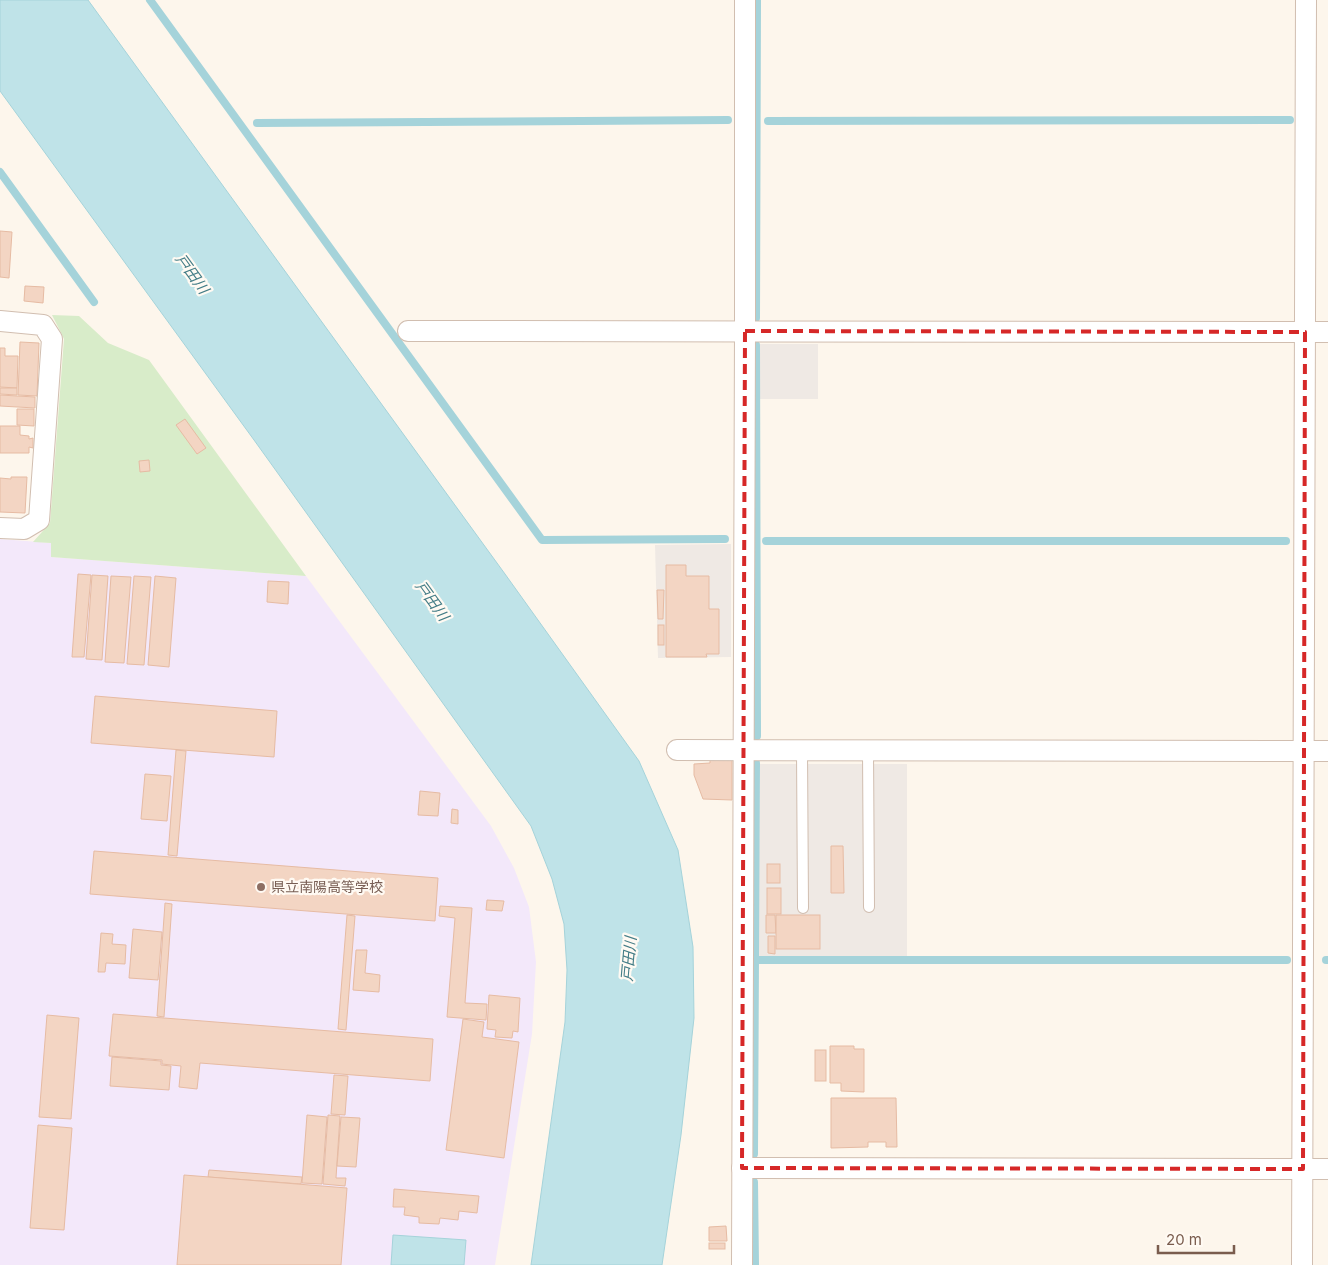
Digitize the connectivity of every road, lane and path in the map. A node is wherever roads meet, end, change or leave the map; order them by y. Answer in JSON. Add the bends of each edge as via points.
{"nodes":[{"id":1,"x":745,"y":0,"type":"edge"},
{"id":2,"x":1306,"y":0,"type":"edge"},
{"id":3,"x":0,"y":321,"type":"edge"},
{"id":4,"x":408,"y":331,"type":"dead end"},
{"id":5,"x":745,"y":331,"type":"junction"},
{"id":6,"x":1305,"y":332,"type":"junction"},
{"id":7,"x":1328,"y":332,"type":"edge"},
{"id":8,"x":0,"y":528,"type":"edge"},
{"id":9,"x":677,"y":750,"type":"dead end"},
{"id":10,"x":743,"y":750,"type":"junction"},
{"id":11,"x":802,"y":750,"type":"junction"},
{"id":12,"x":868,"y":750,"type":"junction"},
{"id":13,"x":1304,"y":751,"type":"junction"},
{"id":14,"x":1328,"y":751,"type":"edge"},
{"id":15,"x":802,"y":908,"type":"dead end"},
{"id":16,"x":869,"y":908,"type":"dead end"},
{"id":17,"x":742,"y":1168,"type":"junction"},
{"id":18,"x":1303,"y":1169,"type":"junction"},
{"id":19,"x":1328,"y":1169,"type":"edge"},
{"id":20,"x":742,"y":1265,"type":"edge"},
{"id":21,"x":1302,"y":1265,"type":"edge"}],
"edges":[{"from":1,"to":5,"type":"street"},
{"from":2,"to":6,"type":"street"},
{"from":3,"to":8,"type":"street","via":[[42,325],[52,339],[39,520],[24,529]]},
{"from":4,"to":5,"type":"street"},
{"from":5,"to":6,"type":"street"},
{"from":5,"to":10,"type":"street"},
{"from":6,"to":7,"type":"street"},
{"from":6,"to":13,"type":"street"},
{"from":9,"to":10,"type":"street"},
{"from":10,"to":11,"type":"street"},
{"from":10,"to":17,"type":"street"},
{"from":11,"to":12,"type":"street"},
{"from":11,"to":15,"type":"lane"},
{"from":12,"to":13,"type":"street"},
{"from":12,"to":16,"type":"lane"},
{"from":13,"to":14,"type":"street"},
{"from":13,"to":18,"type":"street"},
{"from":17,"to":18,"type":"street"},
{"from":17,"to":20,"type":"street"},
{"from":18,"to":19,"type":"street"},
{"from":18,"to":21,"type":"street"}]}
